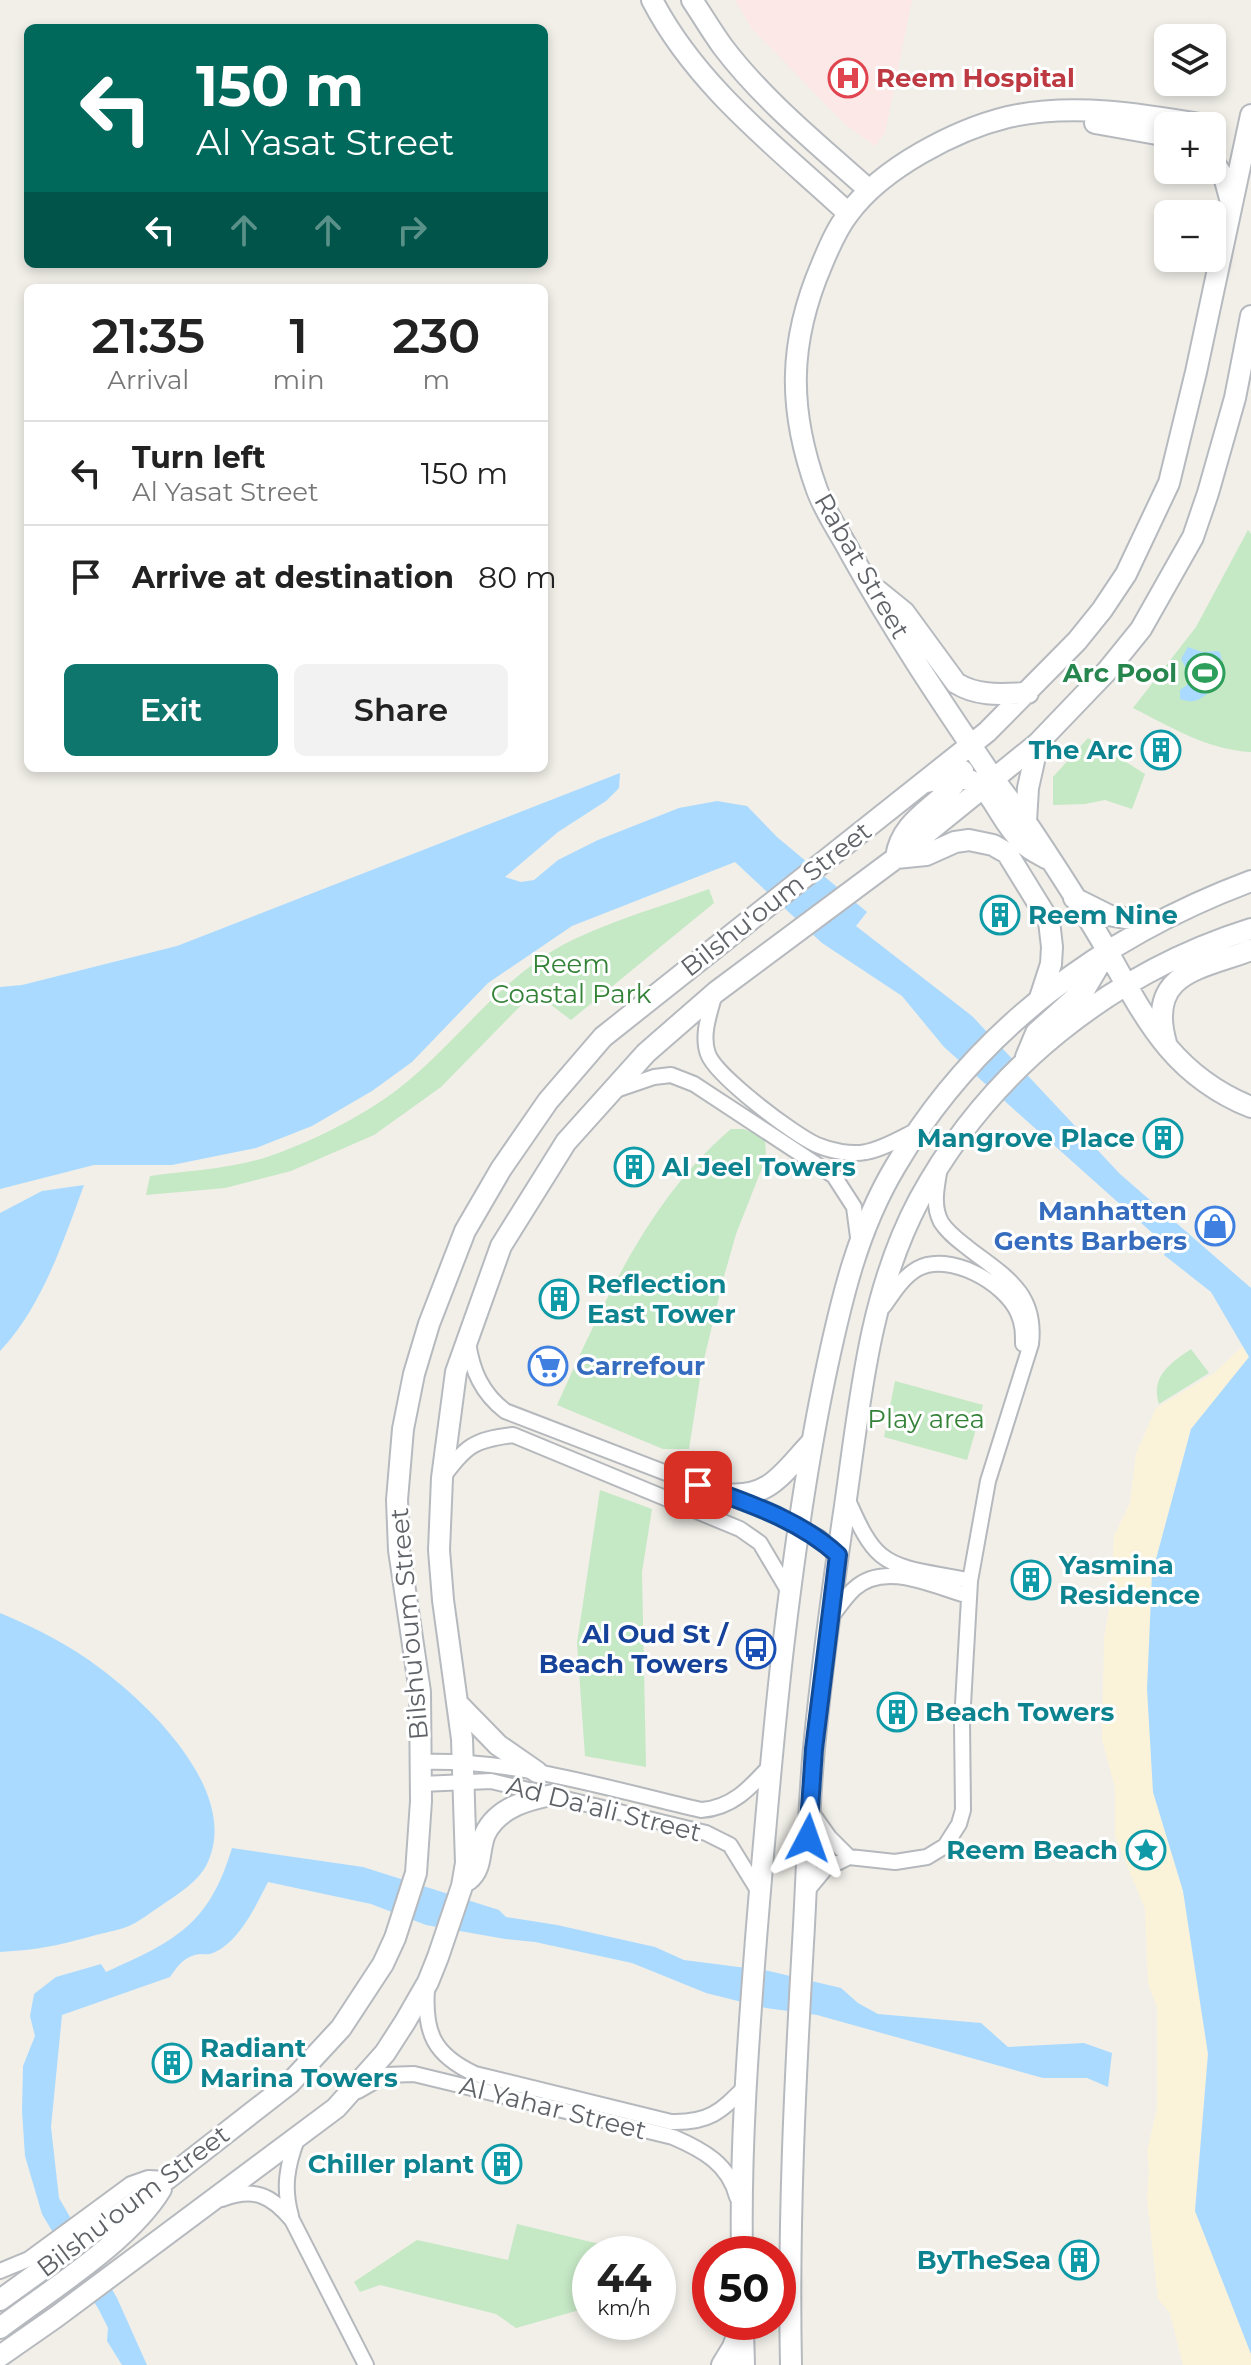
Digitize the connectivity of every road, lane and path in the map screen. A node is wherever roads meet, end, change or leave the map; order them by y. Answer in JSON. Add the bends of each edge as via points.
{"nodes":[{"id":1,"x":652,"y":0,"type":"edge"},
{"id":2,"x":692,"y":0,"type":"edge"},
{"id":3,"x":1040,"y":113,"type":"junction"},
{"id":4,"x":1154,"y":117,"type":"edge"},
{"id":5,"x":1226,"y":127,"type":"edge"},
{"id":6,"x":1250,"y":129,"type":"edge"},
{"id":7,"x":1154,"y":133,"type":"edge"},
{"id":8,"x":1226,"y":184,"type":"edge"},
{"id":9,"x":869,"y":190,"type":"junction"},
{"id":10,"x":1231,"y":211,"type":"junction"},
{"id":11,"x":848,"y":213,"type":"junction"},
{"id":12,"x":1251,"y":316,"type":"edge"},
{"id":13,"x":868,"y":584,"type":"junction"},
{"id":14,"x":1028,"y":693,"type":"junction"},
{"id":15,"x":1038,"y":743,"type":"junction"},
{"id":16,"x":970,"y":744,"type":"junction"},
{"id":17,"x":960,"y":777,"type":"junction"},
{"id":18,"x":919,"y":784,"type":"junction"},
{"id":19,"x":988,"y":784,"type":"junction"},
{"id":20,"x":1026,"y":821,"type":"junction"},
{"id":21,"x":896,"y":858,"type":"junction"},
{"id":22,"x":1051,"y":860,"type":"junction"},
{"id":23,"x":1251,"y":881,"type":"edge"},
{"id":24,"x":1073,"y":898,"type":"junction"},
{"id":25,"x":1153,"y":923,"type":"junction"},
{"id":26,"x":1251,"y":929,"type":"edge"},
{"id":27,"x":1251,"y":950,"type":"edge"},
{"id":28,"x":1107,"y":951,"type":"junction"},
{"id":29,"x":1094,"y":977,"type":"junction"},
{"id":30,"x":1063,"y":980,"type":"junction"},
{"id":31,"x":1120,"y":989,"type":"junction"},
{"id":32,"x":716,"y":992,"type":"junction"},
{"id":33,"x":1040,"y":998,"type":"junction"},
{"id":34,"x":1167,"y":1047,"type":"junction"},
{"id":35,"x":1026,"y":1060,"type":"junction"},
{"id":36,"x":609,"y":1092,"type":"junction"},
{"id":37,"x":1251,"y":1107,"type":"edge"},
{"id":38,"x":917,"y":1130,"type":"junction"},
{"id":39,"x":838,"y":1151,"type":"junction"},
{"id":40,"x":940,"y":1165,"type":"junction"},
{"id":41,"x":829,"y":1173,"type":"junction"},
{"id":42,"x":859,"y":1243,"type":"junction"},
{"id":43,"x":876,"y":1316,"type":"junction"},
{"id":44,"x":467,"y":1338,"type":"junction"},
{"id":45,"x":1024,"y":1362,"type":"junction"},
{"id":46,"x":810,"y":1444,"type":"junction"},
{"id":47,"x":442,"y":1478,"type":"junction"},
{"id":48,"x":724,"y":1494,"type":"junction"},
{"id":49,"x":846,"y":1496,"type":"junction"},
{"id":50,"x":799,"y":1526,"type":"junction"},
{"id":51,"x":838,"y":1555,"type":"junction"},
{"id":52,"x":970,"y":1581,"type":"junction"},
{"id":53,"x":790,"y":1593,"type":"junction"},
{"id":54,"x":969,"y":1596,"type":"junction"},
{"id":55,"x":829,"y":1619,"type":"junction"},
{"id":56,"x":458,"y":1704,"type":"junction"},
{"id":57,"x":463,"y":1760,"type":"junction"},
{"id":58,"x":422,"y":1762,"type":"junction"},
{"id":59,"x":770,"y":1766,"type":"junction"},
{"id":60,"x":537,"y":1772,"type":"junction"},
{"id":61,"x":464,"y":1782,"type":"junction"},
{"id":62,"x":421,"y":1784,"type":"junction"},
{"id":63,"x":553,"y":1795,"type":"junction"},
{"id":64,"x":810,"y":1810,"type":"junction"},
{"id":65,"x":849,"y":1857,"type":"junction"},
{"id":66,"x":462,"y":1886,"type":"junction"},
{"id":67,"x":759,"y":1892,"type":"junction"},
{"id":68,"x":805,"y":1893,"type":"junction"},
{"id":69,"x":428,"y":1982,"type":"junction"},
{"id":70,"x":746,"y":2077,"type":"junction"},
{"id":71,"x":336,"y":2108,"type":"junction"},
{"id":72,"x":297,"y":2139,"type":"junction"},
{"id":73,"x":206,"y":2204,"type":"junction"},
{"id":74,"x":741,"y":2212,"type":"junction"},
{"id":75,"x":112,"y":2219,"type":"junction"},
{"id":76,"x":292,"y":2220,"type":"junction"},
{"id":77,"x":742,"y":2236,"type":"edge"},
{"id":78,"x":34,"y":2264,"type":"junction"},
{"id":79,"x":0,"y":2271,"type":"edge"},
{"id":80,"x":0,"y":2300,"type":"edge"},
{"id":81,"x":0,"y":2328,"type":"edge"},
{"id":82,"x":736,"y":2340,"type":"edge"},
{"id":83,"x":743,"y":2340,"type":"edge"},
{"id":84,"x":0,"y":2356,"type":"edge"},
{"id":85,"x":366,"y":2365,"type":"edge"},
{"id":86,"x":722,"y":2365,"type":"edge"},
{"id":87,"x":744,"y":2365,"type":"edge"},
{"id":88,"x":791,"y":2365,"type":"edge"}],
"edges":[{"from":1,"to":11,"type":"main road","via":[[709,84]]},
{"from":2,"to":9,"type":"main road","via":[[751,79]]},
{"from":3,"to":4,"type":"main road","name":"Rabat Street"},
{"from":3,"to":7,"type":"main road"},
{"from":3,"to":9,"type":"main road","name":"Rabat Street","via":[[1009,117],[940,142]]},
{"from":5,"to":6,"type":"main road","name":"Rabat Street"},
{"from":6,"to":10,"type":"main road","name":"Bilshu'oum Street"},
{"from":8,"to":10,"type":"main road"},
{"from":9,"to":11,"type":"main road","name":"Rabat Street"},
{"from":10,"to":14,"type":"main road","name":"Bilshu'oum Street","via":[[1169,483],[1126,574],[1102,610]]},
{"from":11,"to":13,"type":"main road","name":"Rabat Street","via":[[805,311],[794,387],[801,440],[818,494]]},
{"from":12,"to":15,"type":"main road","name":"Bilshu'oum Street","via":[[1235,398],[1193,537],[1141,629]]},
{"from":13,"to":14,"type":"main road","via":[[904,612],[956,683],[994,694]]},
{"from":13,"to":16,"type":"main road","name":"Rabat Street"},
{"from":14,"to":16,"type":"main road","name":"Bilshu'oum Street"},
{"from":15,"to":19,"type":"main road","name":"Bilshu'oum Street"},
{"from":15,"to":20,"type":"main road"},
{"from":16,"to":17,"type":"main road"},
{"from":16,"to":18,"type":"main road","name":"Bilshu'oum Street"},
{"from":16,"to":19,"type":"main road","name":"Rabat Street"},
{"from":17,"to":18,"type":"main road"},
{"from":17,"to":19,"type":"main road"},
{"from":17,"to":21,"type":"main road","via":[[909,825]]},
{"from":18,"to":58,"type":"main road","name":"Bilshu'oum Street","via":[[603,1037],[548,1101],[465,1231],[414,1374],[397,1500],[420,1692]]},
{"from":19,"to":20,"type":"main road","name":"Rabat Street"},
{"from":19,"to":21,"type":"main road","name":"Bilshu'oum Street"},
{"from":19,"to":22,"type":"main road","via":[[1025,846]]},
{"from":20,"to":22,"type":"main road","name":"Rabat Street"},
{"from":21,"to":32,"type":"main road","name":"Bilshu'oum Street"},
{"from":21,"to":33,"type":"main road","via":[[926,855],[969,840],[1007,853],[1049,921],[1051,964]]},
{"from":22,"to":24,"type":"main road","name":"Rabat Street"},
{"from":23,"to":25,"type":"main road"},
{"from":24,"to":25,"type":"main road","via":[[1108,915]]},
{"from":24,"to":28,"type":"main road","name":"Rabat Street"},
{"from":25,"to":28,"type":"main road"},
{"from":26,"to":31,"type":"main road","via":[[1176,958]]},
{"from":27,"to":34,"type":"main road","via":[[1204,965],[1174,983],[1165,994],[1161,1018]]},
{"from":28,"to":29,"type":"main road"},
{"from":28,"to":30,"type":"main road"},
{"from":28,"to":31,"type":"main road","name":"Rabat Street"},
{"from":29,"to":30,"type":"main road"},
{"from":29,"to":31,"type":"main road"},
{"from":29,"to":35,"type":"main road","via":[[1036,1033]]},
{"from":30,"to":33,"type":"main road"},
{"from":31,"to":34,"type":"main road","name":"Rabat Street"},
{"from":31,"to":35,"type":"main road"},
{"from":32,"to":36,"type":"main road","name":"Bilshu'oum Street"},
{"from":32,"to":39,"type":"street","via":[[706,1045],[713,1064],[739,1090],[806,1138]]},
{"from":33,"to":38,"type":"main road","via":[[976,1058]]},
{"from":34,"to":37,"type":"main road","name":"Rabat Street","via":[[1209,1087]]},
{"from":35,"to":40,"type":"main road","via":[[982,1104]]},
{"from":36,"to":41,"type":"street","via":[[671,1075],[694,1084]]},
{"from":36,"to":44,"type":"main road","name":"Bilshu'oum Street","via":[[566,1142],[501,1246]]},
{"from":38,"to":39,"type":"street","via":[[865,1153]]},
{"from":38,"to":42,"type":"main road"},
{"from":39,"to":41,"type":"street"},
{"from":40,"to":43,"type":"main road","via":[[902,1236]]},
{"from":40,"to":45,"type":"street","via":[[936,1205],[942,1223],[1008,1278],[1026,1301],[1033,1330]]},
{"from":41,"to":42,"type":"street","via":[[854,1207]]},
{"from":42,"to":46,"type":"main road","via":[[843,1289]]},
{"from":43,"to":45,"type":"street","via":[[916,1269],[952,1263],[1013,1304],[1023,1330]]},
{"from":43,"to":49,"type":"main road"},
{"from":44,"to":47,"type":"main road","name":"Bilshu'oum Street","via":[[450,1401]]},
{"from":44,"to":48,"type":"street","via":[[476,1376],[491,1401],[505,1411]]},
{"from":45,"to":52,"type":"street","via":[[988,1481]]},
{"from":46,"to":48,"type":"main road","via":[[771,1486],[741,1496]]},
{"from":46,"to":50,"type":"main road"},
{"from":47,"to":53,"type":"street","via":[[465,1450],[485,1438],[513,1435],[740,1529],[760,1543]]},
{"from":47,"to":56,"type":"main road","name":"Bilshu'oum Street","via":[[440,1563]]},
{"from":48,"to":50,"type":"street"},
{"from":49,"to":51,"type":"main road"},
{"from":49,"to":52,"type":"street","via":[[881,1555],[893,1563]]},
{"from":50,"to":51,"type":"street"},
{"from":50,"to":53,"type":"main road"},
{"from":51,"to":55,"type":"main road"},
{"from":52,"to":54,"type":"street"},
{"from":53,"to":59,"type":"main road"},
{"from":54,"to":55,"type":"street","via":[[906,1578],[875,1576],[852,1590]]},
{"from":54,"to":65,"type":"street","via":[[963,1810],[954,1837],[927,1857],[895,1862]]},
{"from":55,"to":64,"type":"main road"},
{"from":56,"to":57,"type":"main road","name":"Bilshu'oum Street"},
{"from":56,"to":60,"type":"main road","via":[[498,1745]]},
{"from":57,"to":58,"type":"street","name":"Ad Da'ali Street"},
{"from":57,"to":60,"type":"street","name":"Ad Da'ali Street"},
{"from":57,"to":61,"type":"main road","name":"Bilshu'oum Street"},
{"from":58,"to":62,"type":"main road","name":"Bilshu'oum Street"},
{"from":59,"to":60,"type":"street","name":"Ad Da'ali Street","via":[[729,1804],[701,1810]]},
{"from":59,"to":67,"type":"main road"},
{"from":61,"to":62,"type":"street","name":"Ad Da'ali Street"},
{"from":61,"to":63,"type":"street","name":"Ad Da'ali Street","via":[[491,1781]]},
{"from":61,"to":66,"type":"main road","name":"Bilshu'oum Street"},
{"from":62,"to":75,"type":"main road","name":"Bilshu'oum Street","via":[[416,1873],[395,1938],[341,2028],[290,2083]]},
{"from":63,"to":66,"type":"main road","via":[[526,1799],[502,1814],[485,1833],[477,1873]]},
{"from":63,"to":67,"type":"street","name":"Ad Da'ali Street","via":[[719,1838],[739,1857]]},
{"from":64,"to":65,"type":"street"},
{"from":64,"to":68,"type":"main road"},
{"from":65,"to":68,"type":"street","via":[[825,1869]]},
{"from":66,"to":69,"type":"main road","name":"Bilshu'oum Street"},
{"from":67,"to":70,"type":"main road"},
{"from":68,"to":88,"type":"main road","via":[[795,2068]]},
{"from":69,"to":70,"type":"street","name":"Al Yahar Street","via":[[430,2030],[453,2063],[475,2074],[671,2122],[694,2123],[711,2117]]},
{"from":69,"to":71,"type":"main road","name":"Bilshu'oum Street","via":[[385,2053]]},
{"from":70,"to":74,"type":"main road"},
{"from":71,"to":72,"type":"main road","name":"Bilshu'oum Street"},
{"from":71,"to":74,"type":"street","name":"Al Yahar Street","via":[[386,2075],[414,2074],[673,2137],[718,2162],[733,2180]]},
{"from":72,"to":73,"type":"main road","name":"Bilshu'oum Street"},
{"from":72,"to":76,"type":"street","via":[[286,2171]]},
{"from":73,"to":76,"type":"street","via":[[245,2192],[279,2205]]},
{"from":73,"to":84,"type":"main road","name":"Bilshu'oum Street"},
{"from":74,"to":77,"type":"main road"},
{"from":75,"to":78,"type":"main road","name":"Bilshu'oum Street"},
{"from":75,"to":81,"type":"main road","via":[[44,2295]]},
{"from":76,"to":85,"type":"street"},
{"from":78,"to":79,"type":"street"},
{"from":78,"to":80,"type":"main road","name":"Bilshu'oum Street"},
{"from":82,"to":86,"type":"main road"},
{"from":83,"to":87,"type":"main road"}]}
